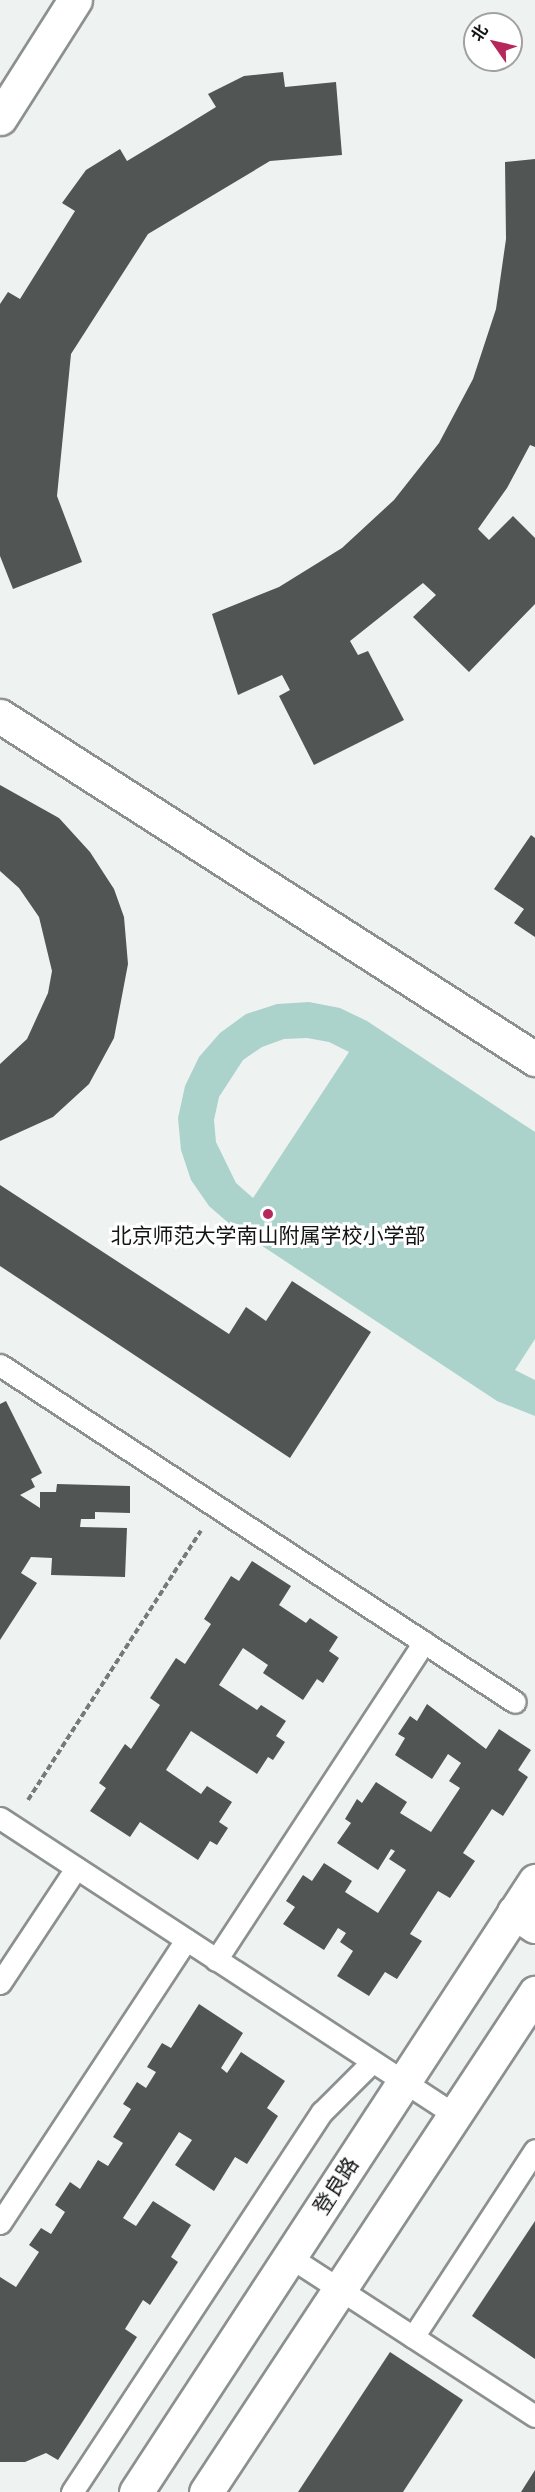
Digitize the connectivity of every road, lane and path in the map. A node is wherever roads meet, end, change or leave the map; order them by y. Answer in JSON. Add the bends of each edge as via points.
{"nodes":[{"id":1,"x":75,"y":0,"type":"edge"},
{"id":2,"x":0,"y":118,"type":"edge"},
{"id":3,"x":0,"y":716,"type":"edge"},
{"id":4,"x":535,"y":1059,"type":"edge"},
{"id":5,"x":0,"y":1365,"type":"edge"},
{"id":6,"x":217,"y":1506,"type":"junction"},
{"id":7,"x":424,"y":1642,"type":"junction"},
{"id":8,"x":515,"y":1702,"type":"dead end"},
{"id":9,"x":6,"y":1822,"type":"edge"},
{"id":10,"x":76,"y":1868,"type":"junction"},
{"id":11,"x":535,"y":1881,"type":"edge"},
{"id":12,"x":525,"y":1919,"type":"edge"},
{"id":13,"x":186,"y":1940,"type":"junction"},
{"id":14,"x":216,"y":1960,"type":"junction"},
{"id":15,"x":0,"y":1983,"type":"edge"},
{"id":16,"x":535,"y":1993,"type":"edge"},
{"id":17,"x":372,"y":2062,"type":"junction"},
{"id":18,"x":404,"y":2082,"type":"junction"},
{"id":19,"x":455,"y":2115,"type":"junction"},
{"id":20,"x":535,"y":2150,"type":"edge"},
{"id":21,"x":0,"y":2223,"type":"edge"},
{"id":22,"x":290,"y":2257,"type":"junction"},
{"id":23,"x":339,"y":2290,"type":"junction"},
{"id":24,"x":413,"y":2337,"type":"junction"},
{"id":25,"x":535,"y":2416,"type":"edge"},
{"id":26,"x":72,"y":2492,"type":"edge"},
{"id":27,"x":136,"y":2492,"type":"edge"},
{"id":28,"x":206,"y":2492,"type":"edge"}],
"edges":[{"from":1,"to":2,"type":"street"},
{"from":3,"to":4,"type":"street"},
{"from":5,"to":6,"type":"lane"},
{"from":6,"to":7,"type":"lane"},
{"from":6,"to":9,"type":"path"},
{"from":7,"to":8,"type":"lane"},
{"from":7,"to":14,"type":"lane"},
{"from":9,"to":10,"type":"lane"},
{"from":10,"to":13,"type":"lane"},
{"from":10,"to":15,"type":"lane"},
{"from":11,"to":12,"type":"street","name":"登良路"},
{"from":12,"to":18,"type":"street","name":"登良路"},
{"from":13,"to":14,"type":"lane"},
{"from":13,"to":21,"type":"lane"},
{"from":14,"to":17,"type":"lane"},
{"from":16,"to":19,"type":"street"},
{"from":17,"to":18,"type":"lane"},
{"from":17,"to":26,"type":"lane","via":[[322,2112]]},
{"from":18,"to":19,"type":"lane"},
{"from":18,"to":22,"type":"street","name":"登良路"},
{"from":19,"to":23,"type":"street"},
{"from":20,"to":24,"type":"lane"},
{"from":22,"to":23,"type":"lane"},
{"from":22,"to":27,"type":"street","name":"登良路"},
{"from":23,"to":24,"type":"lane"},
{"from":23,"to":28,"type":"street"},
{"from":24,"to":25,"type":"lane"}]}
